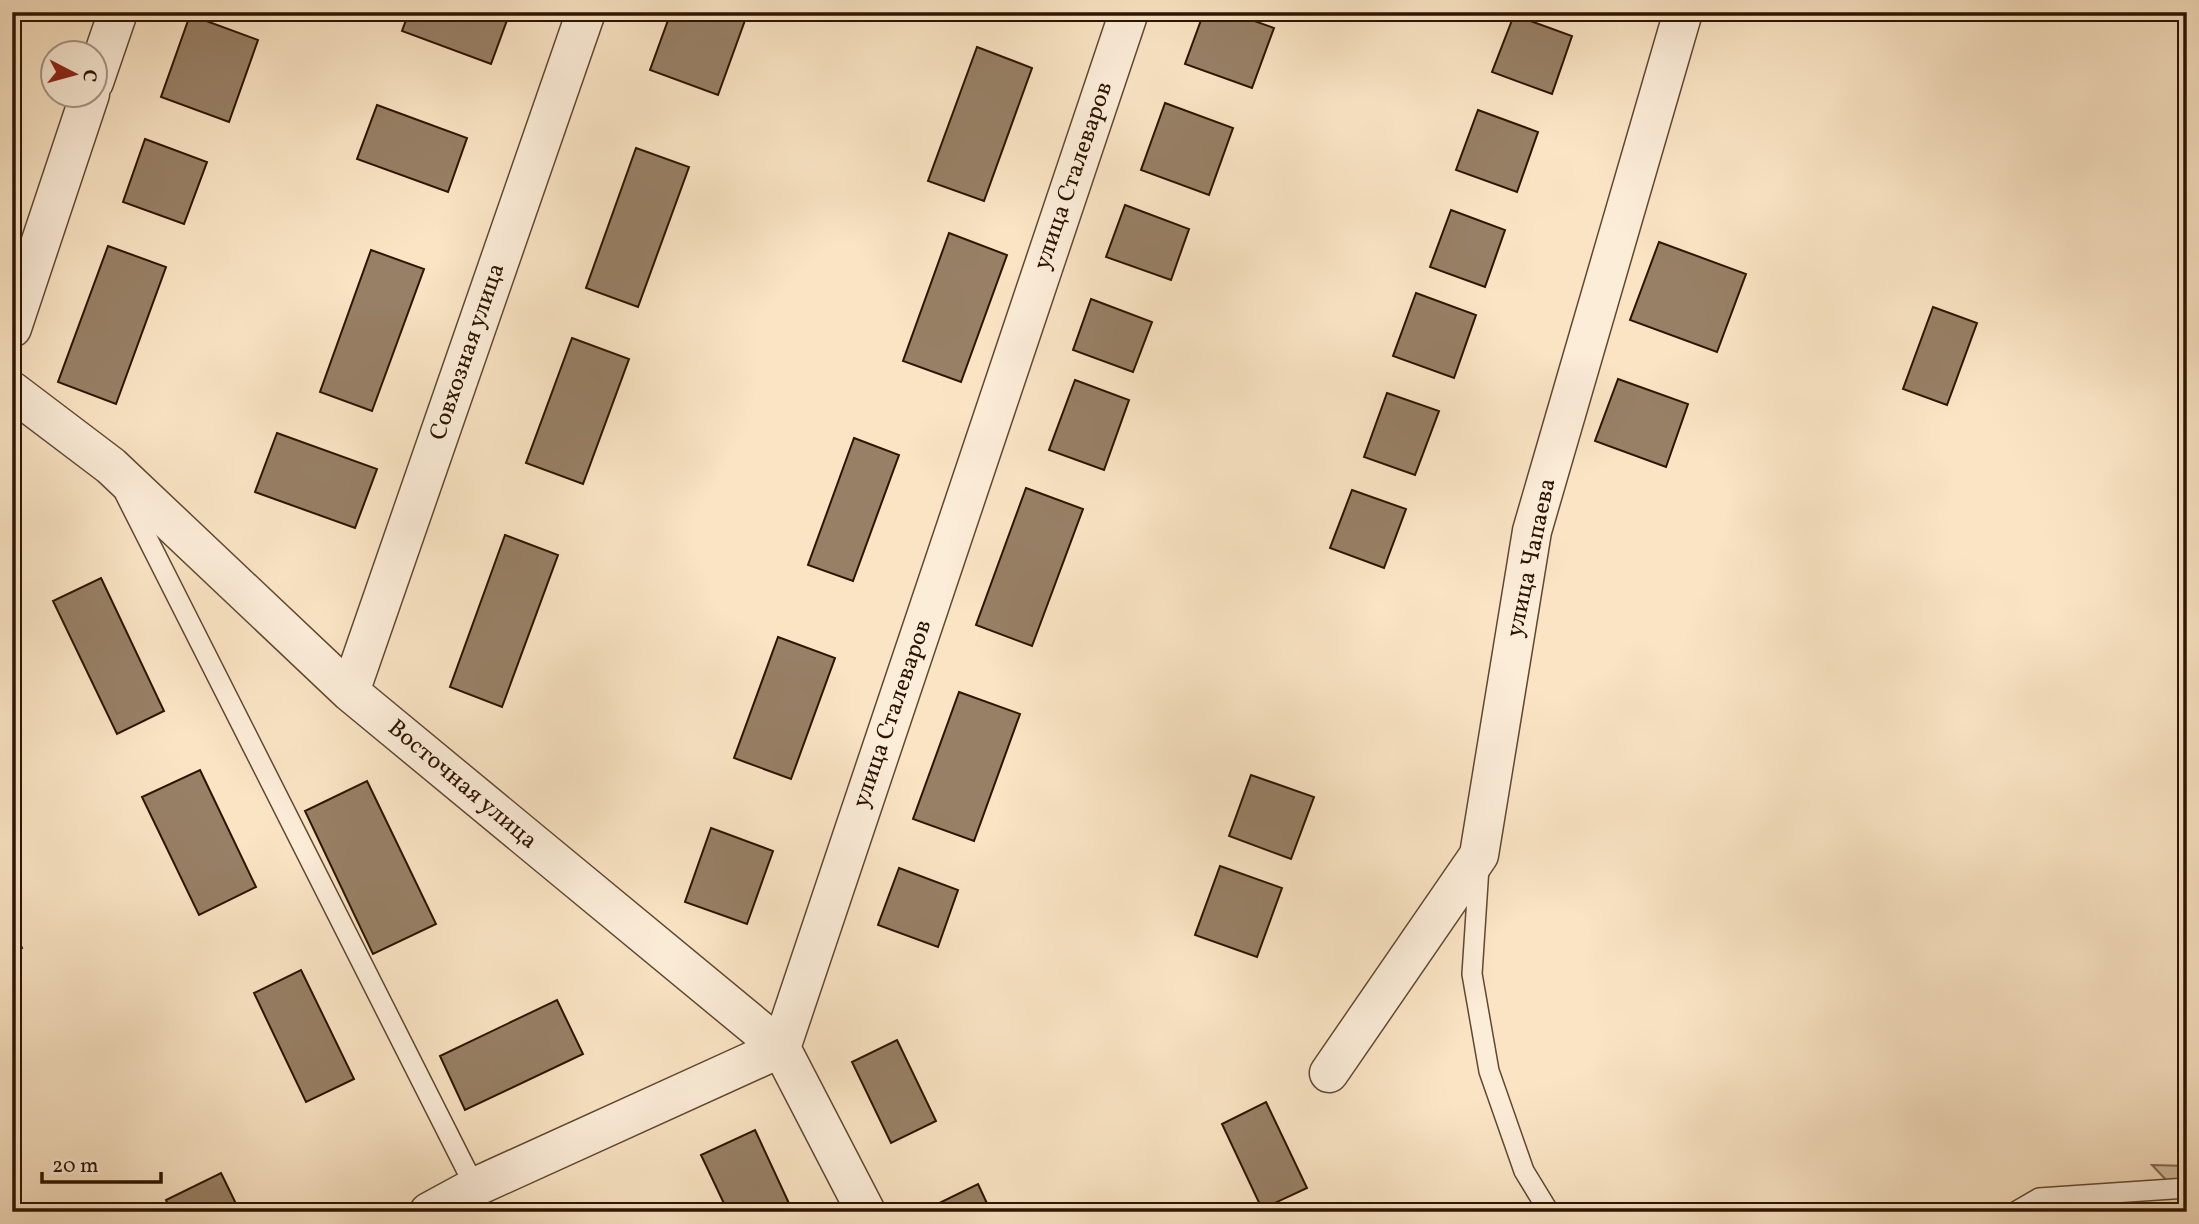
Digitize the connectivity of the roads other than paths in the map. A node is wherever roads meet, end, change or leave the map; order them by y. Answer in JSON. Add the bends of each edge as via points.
{"nodes":[{"id":1,"x":118,"y":12,"type":"edge"},
{"id":2,"x":586,"y":12,"type":"edge"},
{"id":3,"x":1129,"y":12,"type":"edge"},
{"id":4,"x":1683,"y":12,"type":"edge"},
{"id":5,"x":108,"y":41,"type":"edge"},
{"id":6,"x":85,"y":108,"type":"edge"},
{"id":7,"x":12,"y":328,"type":"edge"},
{"id":8,"x":12,"y":391,"type":"edge"},
{"id":9,"x":111,"y":466,"type":"junction"},
{"id":10,"x":350,"y":692,"type":"junction"},
{"id":11,"x":1479,"y":855,"type":"junction"},
{"id":12,"x":780,"y":1048,"type":"junction"},
{"id":13,"x":1329,"y":1073,"type":"dead end"},
{"id":14,"x":475,"y":1186,"type":"junction"},
{"id":15,"x":2187,"y":1188,"type":"edge"},
{"id":16,"x":429,"y":1212,"type":"edge"},
{"id":17,"x":866,"y":1212,"type":"edge"},
{"id":18,"x":1549,"y":1212,"type":"edge"},
{"id":19,"x":2015,"y":1212,"type":"edge"}],
"edges":[{"from":1,"to":5,"type":"street"},
{"from":2,"to":10,"type":"street","name":"Совхозная улица"},
{"from":3,"to":12,"type":"street","name":"улица Сталеваров"},
{"from":4,"to":11,"type":"street","name":"улица Чапаева","via":[[1532,531]]},
{"from":6,"to":7,"type":"street"},
{"from":8,"to":9,"type":"street","name":"Восточная улица"},
{"from":9,"to":10,"type":"street","name":"Восточная улица"},
{"from":9,"to":14,"type":"lane"},
{"from":10,"to":12,"type":"street","name":"Восточная улица"},
{"from":11,"to":13,"type":"street","name":"улица Чапаева"},
{"from":11,"to":18,"type":"lane","via":[[1472,974],[1489,1071],[1524,1171]]},
{"from":12,"to":14,"type":"street"},
{"from":12,"to":17,"type":"street","name":"Восточная улица"},
{"from":14,"to":16,"type":"street"},
{"from":15,"to":19,"type":"lane","via":[[2039,1198]]}]}
